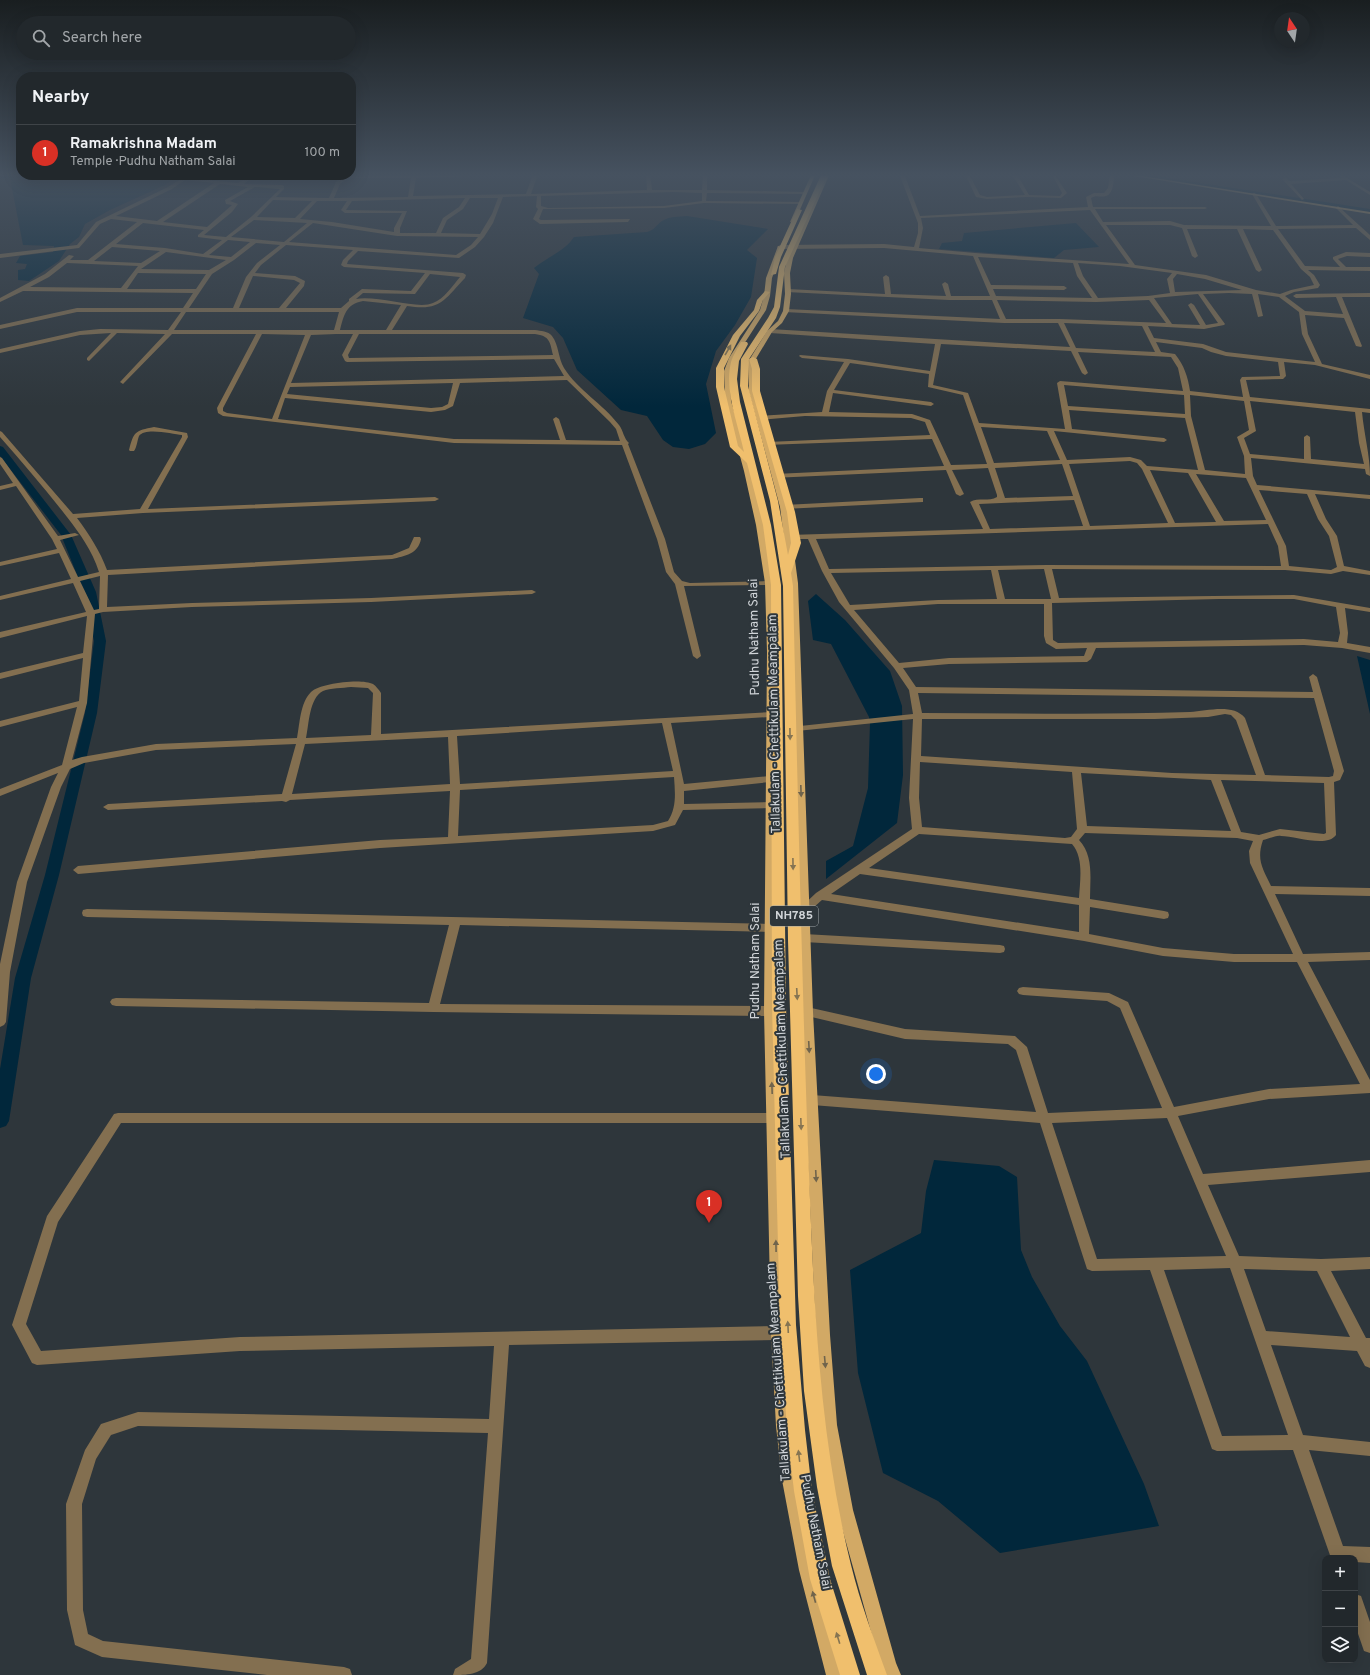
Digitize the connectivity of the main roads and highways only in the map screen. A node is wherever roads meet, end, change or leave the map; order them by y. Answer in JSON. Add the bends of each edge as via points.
{"nodes":[{"id":1,"x":777,"y":251,"type":"edge"},
{"id":2,"x":781,"y":251,"type":"edge"},
{"id":3,"x":789,"y":251,"type":"edge"},
{"id":4,"x":793,"y":251,"type":"edge"},
{"id":5,"x":768,"y":292,"type":"junction"},
{"id":6,"x":760,"y":412,"type":"junction"},
{"id":7,"x":750,"y":462,"type":"junction"},
{"id":8,"x":786,"y":574,"type":"junction"},
{"id":9,"x":834,"y":1675,"type":"edge"},
{"id":10,"x":850,"y":1675,"type":"edge"},
{"id":11,"x":877,"y":1675,"type":"edge"},
{"id":12,"x":893,"y":1675,"type":"edge"}],
"edges":[{"from":1,"to":5,"type":"main road","name":"Pudhu Natham Salai","via":[[769,278]]},
{"from":2,"to":7,"type":"highway","name":"Tallakulam - Chettikulam Meampalam","number":"NH785","via":[[768,311],[735,361],[733,379],[736,402]]},
{"from":3,"to":8,"type":"highway","name":"Tallakulam - Chettikulam Meampalam","number":"NH785","via":[[782,267],[777,307],[745,359],[744,386],[774,501]]},
{"from":4,"to":6,"type":"main road","via":[[788,264],[786,311],[752,362],[752,392]]},
{"from":7,"to":5,"type":"highway","one_way":true,"via":[[734,447],[720,387],[720,368],[737,335]]},
{"from":9,"to":5,"type":"main road","name":"Pudhu Natham Salai","one_way":true,"via":[[807,1570],[783,1426],[778,1333],[770,1010],[769,583],[748,471],[728,401],[727,372],[732,358],[763,310]]},
{"from":6,"to":8,"type":"highway","via":[[791,512],[796,543]]},
{"from":6,"to":12,"type":"main road","one_way":true,"via":[[784,507],[794,582],[807,1012],[830,1425],[844,1510]]},
{"from":10,"to":7,"type":"highway","name":"Tallakulam - Chettikulam Meampalam","number":"NH785","one_way":true,"via":[[820,1579],[803,1491],[796,1430],[788,1325],[779,1006],[776,585],[767,525]]},
{"from":8,"to":11,"type":"highway","name":"Tallakulam - Chettikulam Meampalam","number":"NH785","one_way":true,"via":[[794,940],[806,1296],[813,1390],[826,1487],[842,1566]]}]}
